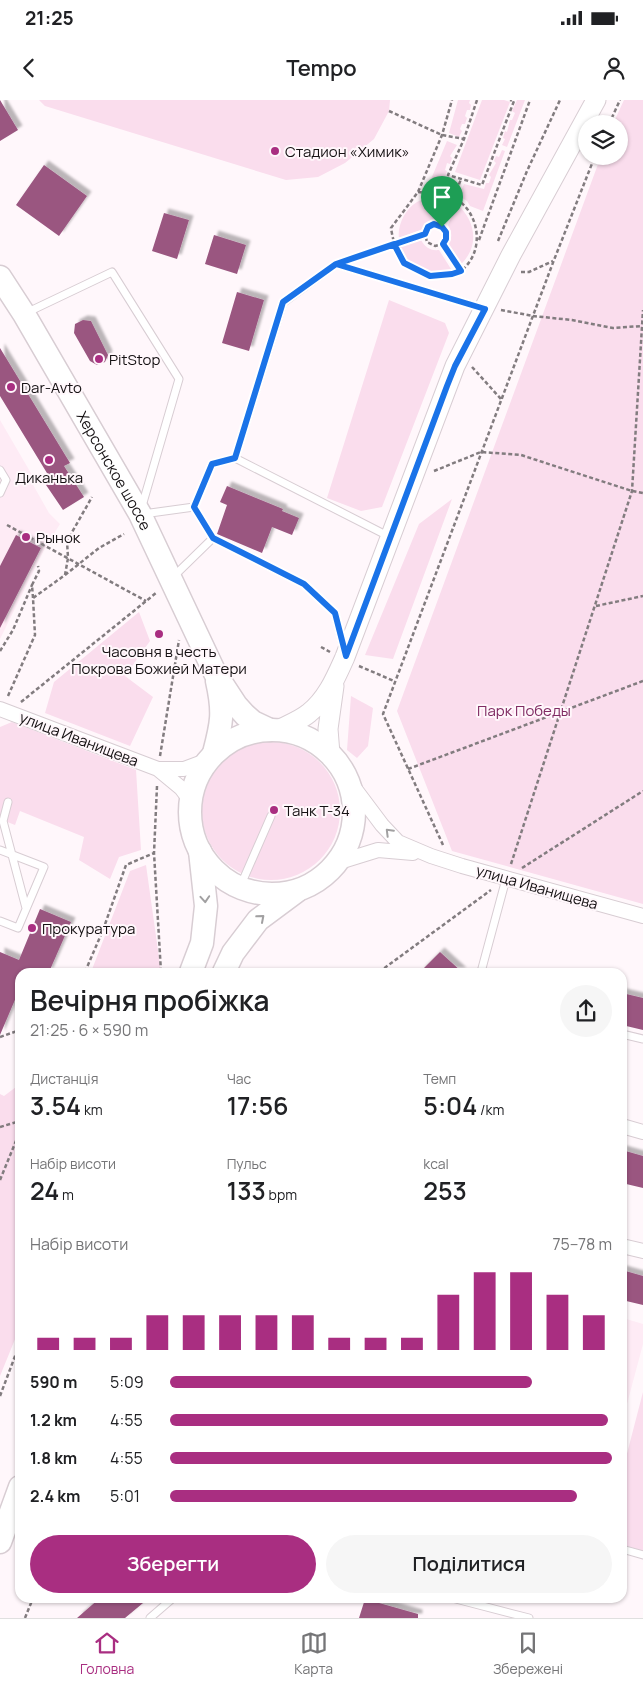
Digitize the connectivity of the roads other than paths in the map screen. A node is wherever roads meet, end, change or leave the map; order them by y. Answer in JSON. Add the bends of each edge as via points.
{"nodes":[{"id":1,"x":596,"y":100,"type":"edge"},
{"id":2,"x":0,"y":277,"type":"edge"},
{"id":3,"x":489,"y":308,"type":"junction"},
{"id":4,"x":24,"y":314,"type":"junction"},
{"id":5,"x":235,"y":458,"type":"junction"},
{"id":6,"x":0,"y":470,"type":"edge"},
{"id":7,"x":0,"y":492,"type":"edge"},
{"id":8,"x":194,"y":507,"type":"junction"},
{"id":9,"x":140,"y":514,"type":"junction"},
{"id":10,"x":390,"y":537,"type":"junction"},
{"id":11,"x":213,"y":538,"type":"junction"},
{"id":12,"x":170,"y":580,"type":"junction"},
{"id":13,"x":350,"y":660,"type":"junction"},
{"id":14,"x":215,"y":673,"type":"junction"},
{"id":15,"x":335,"y":680,"type":"junction"},
{"id":16,"x":3,"y":711,"type":"edge"},
{"id":17,"x":274,"y":730,"type":"junction"},
{"id":18,"x":330,"y":754,"type":"junction"},
{"id":19,"x":211,"y":756,"type":"junction"},
{"id":20,"x":158,"y":769,"type":"junction"},
{"id":21,"x":346,"y":777,"type":"junction"},
{"id":22,"x":8,"y":802,"type":"dead end"},
{"id":23,"x":190,"y":808,"type":"junction"},
{"id":24,"x":271,"y":816,"type":"dead end"},
{"id":25,"x":0,"y":850,"type":"edge"},
{"id":26,"x":199,"y":850,"type":"junction"},
{"id":27,"x":12,"y":854,"type":"junction"},
{"id":28,"x":431,"y":856,"type":"junction"},
{"id":29,"x":336,"y":863,"type":"junction"},
{"id":30,"x":506,"y":879,"type":"junction"},
{"id":31,"x":240,"y":887,"type":"junction"},
{"id":32,"x":300,"y":889,"type":"junction"},
{"id":33,"x":27,"y":909,"type":"junction"},
{"id":34,"x":643,"y":916,"type":"edge"},
{"id":35,"x":0,"y":921,"type":"edge"},
{"id":36,"x":192,"y":968,"type":"edge"},
{"id":37,"x":226,"y":968,"type":"edge"},
{"id":38,"x":481,"y":968,"type":"edge"},
{"id":39,"x":627,"y":1035,"type":"edge"},
{"id":40,"x":643,"y":1039,"type":"edge"},
{"id":41,"x":627,"y":1127,"type":"edge"},
{"id":42,"x":643,"y":1132,"type":"edge"},
{"id":43,"x":627,"y":1247,"type":"edge"},
{"id":44,"x":643,"y":1251,"type":"edge"},
{"id":45,"x":15,"y":1502,"type":"edge"},
{"id":46,"x":0,"y":1542,"type":"edge"},
{"id":47,"x":627,"y":1550,"type":"edge"},
{"id":48,"x":643,"y":1555,"type":"edge"},
{"id":49,"x":167,"y":1603,"type":"edge"},
{"id":50,"x":471,"y":1603,"type":"edge"},
{"id":51,"x":150,"y":1618,"type":"edge"},
{"id":52,"x":529,"y":1618,"type":"edge"}],
"edges":[{"from":1,"to":3,"type":"main road","via":[[511,256]]},
{"from":2,"to":4,"type":"highway","name":"Херсонское шоссе"},
{"from":3,"to":5,"type":"lane","via":[[336,264],[283,302]]},
{"from":3,"to":10,"type":"main road","via":[[452,373]]},
{"from":4,"to":9,"type":"highway","name":"Херсонское шоссе"},
{"from":4,"to":9,"type":"lane","via":[[112,272],[179,379]]},
{"from":5,"to":8,"type":"lane","via":[[212,464]]},
{"from":5,"to":10,"type":"lane"},
{"from":6,"to":7,"type":"lane","via":[[6,480]]},
{"from":8,"to":9,"type":"lane"},
{"from":8,"to":11,"type":"lane"},
{"from":9,"to":12,"type":"highway","name":"Херсонское шоссе"},
{"from":10,"to":13,"type":"main road"},
{"from":11,"to":12,"type":"lane"},
{"from":11,"to":13,"type":"lane","via":[[304,584],[335,613]]},
{"from":12,"to":14,"type":"highway","name":"Херсонское шоссе"},
{"from":13,"to":15,"type":"main road"},
{"from":14,"to":17,"type":"highway","name":"Херсонское шоссе","via":[[245,715],[253,722]]},
{"from":14,"to":19,"type":"highway","name":"Херсонское шоссе","via":[[222,721]]},
{"from":15,"to":17,"type":"main road","via":[[322,701],[308,714]]},
{"from":15,"to":18,"type":"main road","via":[[328,729]]},
{"from":16,"to":20,"type":"street","name":"улица Иванищева"},
{"from":17,"to":18,"type":"highway","via":[[297,734]]},
{"from":17,"to":19,"type":"highway","via":[[240,736]]},
{"from":18,"to":21,"type":"highway"},
{"from":19,"to":20,"type":"street","name":"улица Иванищева","via":[[184,769]]},
{"from":19,"to":23,"type":"highway","via":[[192,791]]},
{"from":20,"to":23,"type":"street","name":"улица Иванищева","via":[[181,788]]},
{"from":28,"to":21,"type":"street","name":"улица Иванищева","one_way":true,"via":[[398,842]]},
{"from":21,"to":29,"type":"highway","via":[[353,798],[354,821],[348,843]]},
{"from":22,"to":27,"type":"lane","via":[[3,821]]},
{"from":23,"to":26,"type":"highway","via":[[192,830]]},
{"from":24,"to":31,"type":"lane"},
{"from":25,"to":27,"type":"lane"},
{"from":26,"to":31,"type":"highway","via":[[210,866]]},
{"from":26,"to":36,"type":"highway","one_way":true,"via":[[206,906],[202,942]]},
{"from":27,"to":33,"type":"lane"},
{"from":27,"to":33,"type":"lane","via":[[44,867]]},
{"from":28,"to":29,"type":"street","name":"улица Иванищева","via":[[378,850]]},
{"from":28,"to":30,"type":"street","name":"улица Иванищева"},
{"from":29,"to":32,"type":"highway","via":[[326,874]]},
{"from":30,"to":34,"type":"street","name":"улица Иванищева"},
{"from":30,"to":38,"type":"lane"},
{"from":31,"to":32,"type":"highway","via":[[280,894]]},
{"from":37,"to":32,"type":"highway","one_way":true,"via":[[258,920]]},
{"from":33,"to":35,"type":"lane","via":[[18,928]]},
{"from":39,"to":40,"type":"lane"},
{"from":41,"to":42,"type":"street"},
{"from":43,"to":44,"type":"street"},
{"from":45,"to":46,"type":"highway"},
{"from":47,"to":48,"type":"lane"},
{"from":49,"to":51,"type":"lane"},
{"from":50,"to":52,"type":"lane"}]}
